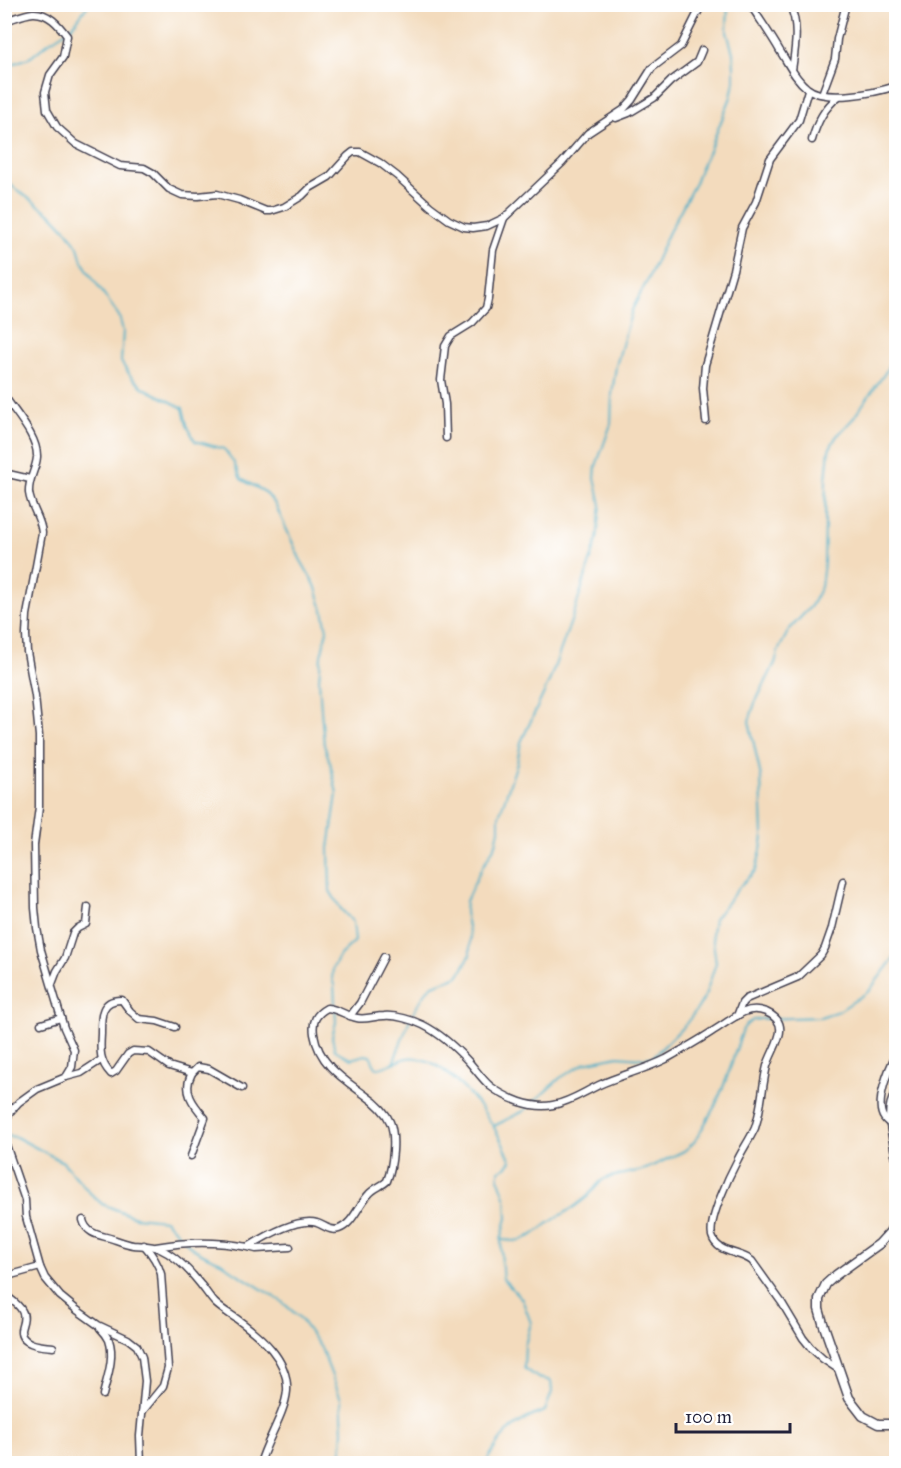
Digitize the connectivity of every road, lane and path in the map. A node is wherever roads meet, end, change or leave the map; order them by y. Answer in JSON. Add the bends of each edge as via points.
{"nodes":[{"id":1,"x":702,"y":4,"type":"edge"},
{"id":2,"x":750,"y":4,"type":"edge"},
{"id":3,"x":789,"y":4,"type":"edge"},
{"id":4,"x":846,"y":4,"type":"edge"},
{"id":5,"x":4,"y":21,"type":"edge"},
{"id":6,"x":702,"y":50,"type":"dead end"},
{"id":7,"x":792,"y":71,"type":"junction"},
{"id":8,"x":897,"y":86,"type":"edge"},
{"id":9,"x":808,"y":90,"type":"junction"},
{"id":10,"x":822,"y":94,"type":"junction"},
{"id":11,"x":839,"y":96,"type":"junction"},
{"id":12,"x":612,"y":118,"type":"junction"},
{"id":13,"x":812,"y":140,"type":"dead end"},
{"id":14,"x":504,"y":218,"type":"junction"},
{"id":15,"x":4,"y":395,"type":"edge"},
{"id":16,"x":706,"y":421,"type":"dead end"},
{"id":17,"x":446,"y":438,"type":"dead end"},
{"id":18,"x":4,"y":473,"type":"edge"},
{"id":19,"x":30,"y":479,"type":"junction"},
{"id":20,"x":843,"y":881,"type":"dead end"},
{"id":21,"x":88,"y":907,"type":"dead end"},
{"id":22,"x":384,"y":957,"type":"dead end"},
{"id":23,"x":52,"y":985,"type":"junction"},
{"id":24,"x":350,"y":1016,"type":"junction"},
{"id":25,"x":736,"y":1016,"type":"junction"},
{"id":26,"x":61,"y":1018,"type":"junction"},
{"id":27,"x":41,"y":1024,"type":"dead end"},
{"id":28,"x":176,"y":1027,"type":"dead end"},
{"id":29,"x":897,"y":1054,"type":"edge"},
{"id":30,"x":101,"y":1060,"type":"junction"},
{"id":31,"x":192,"y":1073,"type":"junction"},
{"id":32,"x":66,"y":1077,"type":"junction"},
{"id":33,"x":242,"y":1088,"type":"dead end"},
{"id":34,"x":897,"y":1094,"type":"edge"},
{"id":35,"x":6,"y":1115,"type":"edge"},
{"id":36,"x":891,"y":1125,"type":"junction"},
{"id":37,"x":5,"y":1128,"type":"edge"},
{"id":38,"x":5,"y":1142,"type":"edge"},
{"id":39,"x":897,"y":1155,"type":"edge"},
{"id":40,"x":191,"y":1156,"type":"dead end"},
{"id":41,"x":83,"y":1220,"type":"dead end"},
{"id":42,"x":897,"y":1221,"type":"edge"},
{"id":43,"x":144,"y":1245,"type":"junction"},
{"id":44,"x":156,"y":1247,"type":"junction"},
{"id":45,"x":248,"y":1247,"type":"junction"},
{"id":46,"x":290,"y":1247,"type":"dead end"},
{"id":47,"x":40,"y":1266,"type":"junction"},
{"id":48,"x":4,"y":1280,"type":"edge"},
{"id":49,"x":4,"y":1294,"type":"edge"},
{"id":50,"x":98,"y":1325,"type":"junction"},
{"id":51,"x":52,"y":1347,"type":"dead end"},
{"id":52,"x":839,"y":1369,"type":"junction"},
{"id":53,"x":102,"y":1395,"type":"dead end"},
{"id":54,"x":142,"y":1412,"type":"junction"},
{"id":55,"x":897,"y":1424,"type":"edge"},
{"id":56,"x":141,"y":1464,"type":"edge"},
{"id":57,"x":260,"y":1464,"type":"edge"}],
"edges":[{"from":1,"to":12,"type":"street","via":[[681,46],[652,68],[628,106]]},
{"from":2,"to":7,"type":"street"},
{"from":3,"to":7,"type":"street","via":[[795,37]]},
{"from":4,"to":10,"type":"street","via":[[835,59]]},
{"from":5,"to":14,"type":"street","via":[[34,13],[58,24],[67,36],[63,57],[50,75],[45,92],[47,110],[57,127],[76,144],[120,166],[144,168],[182,195],[217,194],[271,211],[302,196],[329,177],[353,152],[360,152],[380,163],[449,220],[481,228]]},
{"from":6,"to":12,"type":"street","via":[[696,62],[654,98],[624,116]]},
{"from":7,"to":9,"type":"street"},
{"from":8,"to":11,"type":"street"},
{"from":9,"to":10,"type":"street"},
{"from":9,"to":16,"type":"street","via":[[799,120],[770,159],[756,202],[742,228],[705,365]]},
{"from":10,"to":11,"type":"street"},
{"from":11,"to":13,"type":"street","via":[[824,112]]},
{"from":12,"to":14,"type":"street","via":[[588,133],[562,164]]},
{"from":14,"to":17,"type":"street","via":[[493,250],[486,308],[451,336],[445,346],[441,380]]},
{"from":15,"to":19,"type":"street","via":[[37,447]]},
{"from":18,"to":19,"type":"street"},
{"from":19,"to":23,"type":"street","via":[[29,493],[42,533],[26,635],[39,736],[35,908],[41,950]]},
{"from":20,"to":25,"type":"street","via":[[821,955],[798,977],[746,999]]},
{"from":21,"to":23,"type":"street","via":[[86,924],[73,933]]},
{"from":22,"to":24,"type":"street"},
{"from":23,"to":26,"type":"street"},
{"from":24,"to":25,"type":"street","via":[[388,1016],[420,1024],[449,1043],[491,1086],[527,1104],[546,1106],[615,1077],[648,1068]]},
{"from":24,"to":45,"type":"street","via":[[327,1008],[317,1015],[315,1042],[330,1067],[383,1109],[393,1136],[389,1176],[340,1229],[316,1223],[294,1224]]},
{"from":25,"to":52,"type":"street","via":[[753,1009],[763,1011],[778,1020],[780,1032],[765,1073],[757,1122],[721,1196],[712,1220],[712,1235],[724,1250],[752,1261],[807,1343]]},
{"from":26,"to":27,"type":"street"},
{"from":26,"to":32,"type":"street","via":[[74,1050]]},
{"from":28,"to":30,"type":"street","via":[[139,1019],[122,1000],[115,1000],[106,1005],[100,1020]]},
{"from":29,"to":36,"type":"street","via":[[880,1105]]},
{"from":30,"to":31,"type":"street","via":[[113,1074],[130,1052],[146,1051],[169,1066]]},
{"from":30,"to":32,"type":"street"},
{"from":31,"to":33,"type":"street","via":[[201,1066]]},
{"from":31,"to":40,"type":"street","via":[[189,1095],[205,1118]]},
{"from":32,"to":35,"type":"street","via":[[37,1089]]},
{"from":34,"to":36,"type":"street","via":[[890,1107]]},
{"from":35,"to":37,"type":"street"},
{"from":36,"to":39,"type":"street"},
{"from":37,"to":38,"type":"street"},
{"from":38,"to":47,"type":"street","via":[[25,1200]]},
{"from":41,"to":43,"type":"street","via":[[93,1233]]},
{"from":42,"to":52,"type":"street","via":[[879,1244],[836,1275],[820,1294],[819,1309]]},
{"from":43,"to":44,"type":"street"},
{"from":43,"to":54,"type":"street","via":[[161,1274],[168,1368],[163,1386]]},
{"from":44,"to":45,"type":"street","via":[[192,1242]]},
{"from":44,"to":57,"type":"street","via":[[178,1261],[215,1304],[277,1355],[287,1391]]},
{"from":45,"to":46,"type":"street"},
{"from":47,"to":48,"type":"street"},
{"from":47,"to":50,"type":"street","via":[[60,1296]]},
{"from":49,"to":51,"type":"street","via":[[22,1311],[22,1336],[30,1344]]},
{"from":50,"to":53,"type":"street","via":[[110,1347],[109,1372]]},
{"from":50,"to":54,"type":"street","via":[[137,1346],[145,1381]]},
{"from":52,"to":55,"type":"street","via":[[849,1398],[863,1416],[878,1424]]},
{"from":54,"to":56,"type":"street"}]}
